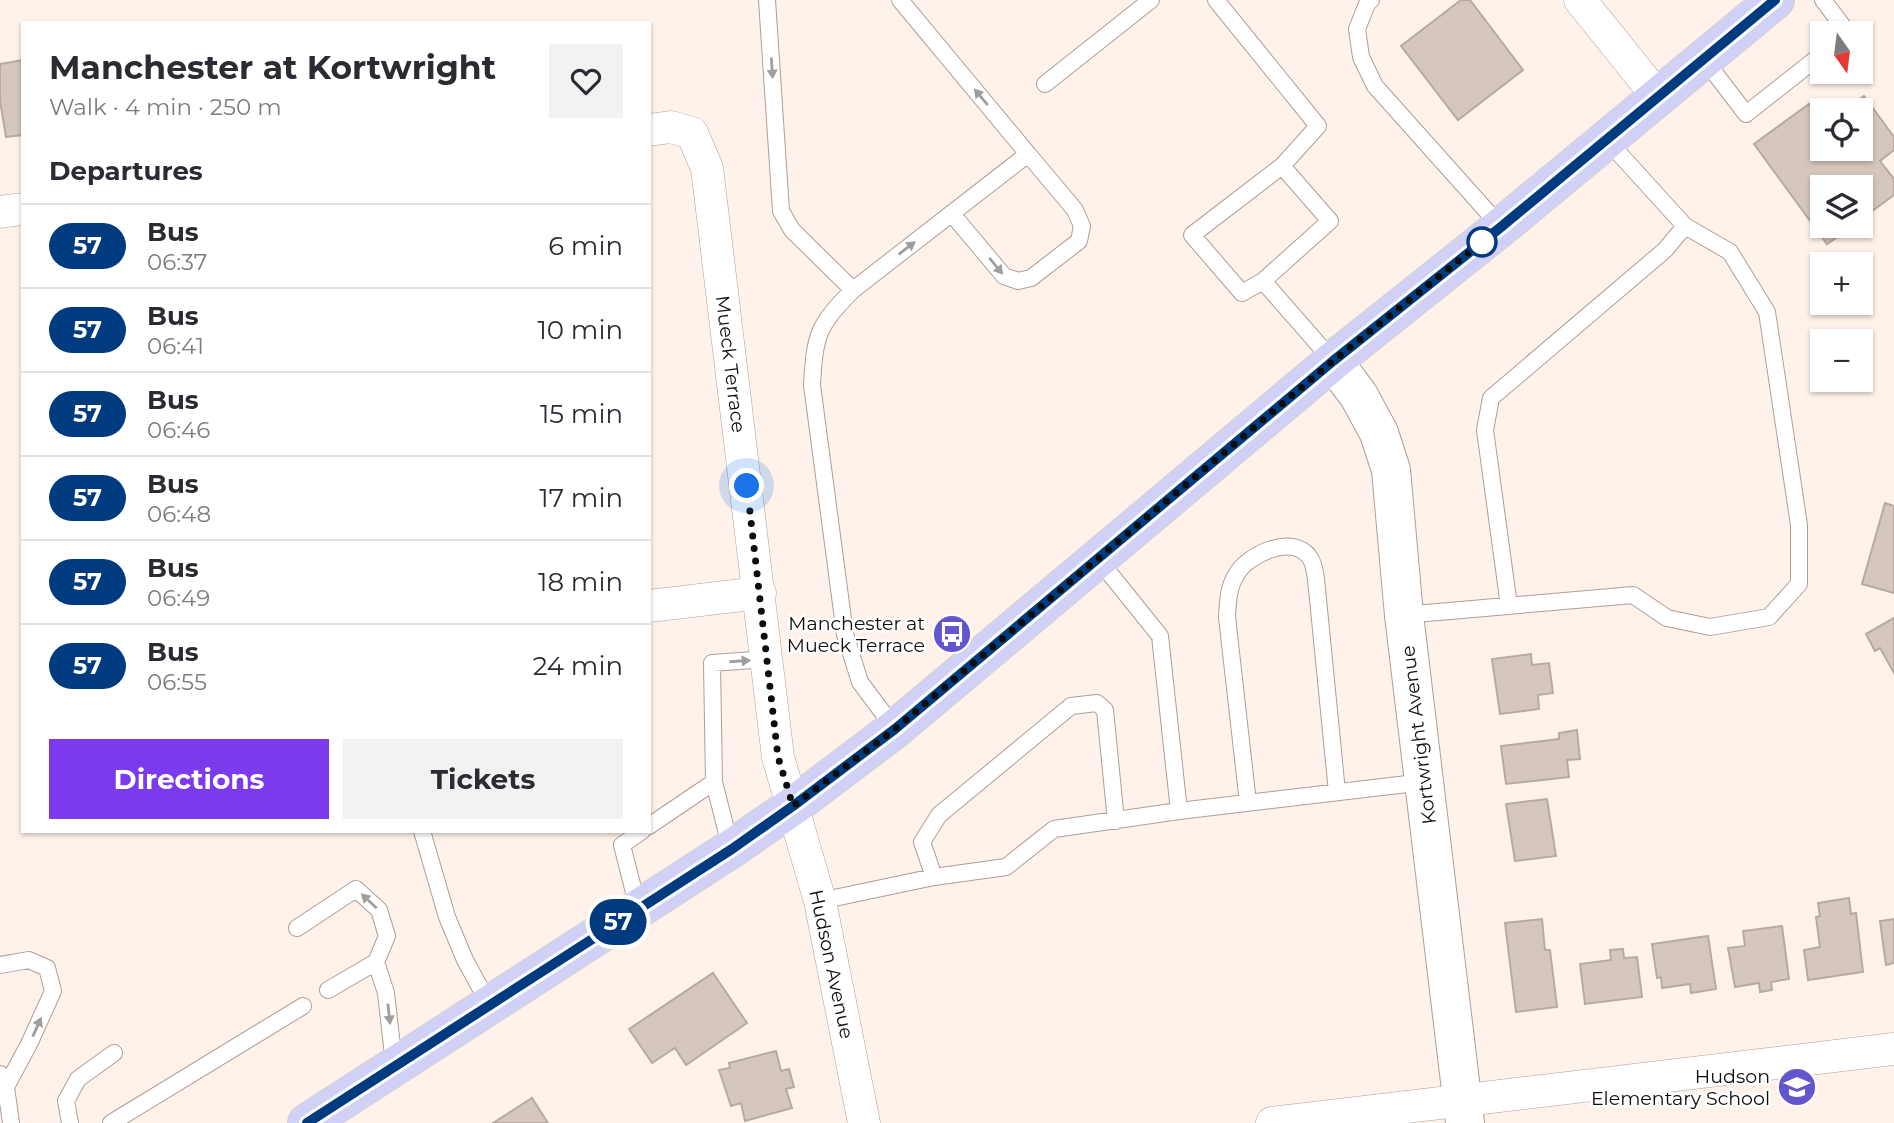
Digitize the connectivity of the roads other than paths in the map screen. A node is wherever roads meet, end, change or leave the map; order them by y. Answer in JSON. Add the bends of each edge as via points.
{"nodes":[{"id":1,"x":767,"y":0,"type":"edge"},
{"id":2,"x":900,"y":0,"type":"edge"},
{"id":3,"x":1151,"y":0,"type":"edge"},
{"id":4,"x":1216,"y":0,"type":"edge"},
{"id":5,"x":1371,"y":0,"type":"edge"},
{"id":6,"x":1580,"y":0,"type":"edge"},
{"id":7,"x":1774,"y":0,"type":"edge"},
{"id":8,"x":1823,"y":0,"type":"edge"},
{"id":9,"x":1839,"y":21,"type":"edge"},
{"id":10,"x":1703,"y":59,"type":"junction"},
{"id":11,"x":1810,"y":63,"type":"edge"},
{"id":12,"x":1045,"y":84,"type":"dead end"},
{"id":13,"x":1658,"y":97,"type":"junction"},
{"id":14,"x":651,"y":130,"type":"edge"},
{"id":15,"x":1606,"y":139,"type":"junction"},
{"id":16,"x":1028,"y":154,"type":"junction"},
{"id":17,"x":1282,"y":166,"type":"junction"},
{"id":18,"x":21,"y":209,"type":"edge"},
{"id":19,"x":0,"y":212,"type":"edge"},
{"id":20,"x":952,"y":214,"type":"junction"},
{"id":21,"x":1685,"y":226,"type":"junction"},
{"id":22,"x":1501,"y":227,"type":"junction"},
{"id":23,"x":1263,"y":281,"type":"junction"},
{"id":24,"x":853,"y":290,"type":"junction"},
{"id":25,"x":1333,"y":361,"type":"junction"},
{"id":26,"x":1098,"y":559,"type":"junction"},
{"id":27,"x":760,"y":593,"type":"junction"},
{"id":28,"x":651,"y":606,"type":"edge"},
{"id":29,"x":1509,"y":606,"type":"junction"},
{"id":30,"x":1404,"y":615,"type":"junction"},
{"id":31,"x":767,"y":659,"type":"junction"},
{"id":32,"x":895,"y":729,"type":"junction"},
{"id":33,"x":714,"y":782,"type":"junction"},
{"id":34,"x":1424,"y":782,"type":"junction"},
{"id":35,"x":1337,"y":792,"type":"junction"},
{"id":36,"x":1248,"y":803,"type":"junction"},
{"id":37,"x":793,"y":806,"type":"junction"},
{"id":38,"x":1180,"y":811,"type":"junction"},
{"id":39,"x":1116,"y":821,"type":"junction"},
{"id":40,"x":651,"y":825,"type":"edge"},
{"id":41,"x":423,"y":833,"type":"edge"},
{"id":42,"x":639,"y":833,"type":"edge"},
{"id":43,"x":732,"y":849,"type":"junction"},
{"id":44,"x":934,"y":877,"type":"junction"},
{"id":45,"x":820,"y":901,"type":"junction"},
{"id":46,"x":638,"y":909,"type":"junction"},
{"id":47,"x":298,"y":928,"type":"dead end"},
{"id":48,"x":376,"y":962,"type":"junction"},
{"id":49,"x":0,"y":965,"type":"edge"},
{"id":50,"x":328,"y":990,"type":"dead end"},
{"id":51,"x":490,"y":1005,"type":"junction"},
{"id":52,"x":303,"y":1006,"type":"dead end"},
{"id":53,"x":1894,"y":1049,"type":"edge"},
{"id":54,"x":114,"y":1053,"type":"dead end"},
{"id":55,"x":395,"y":1067,"type":"junction"},
{"id":56,"x":3,"y":1081,"type":"edge"},
{"id":57,"x":1464,"y":1112,"type":"edge"},
{"id":58,"x":11,"y":1123,"type":"edge"},
{"id":59,"x":70,"y":1123,"type":"edge"},
{"id":60,"x":111,"y":1123,"type":"edge"},
{"id":61,"x":307,"y":1123,"type":"edge"},
{"id":62,"x":864,"y":1123,"type":"edge"},
{"id":63,"x":1272,"y":1123,"type":"edge"}],
"edges":[{"from":1,"to":24,"type":"lane","one_way":true,"via":[[781,211],[792,230]]},
{"from":16,"to":2,"type":"lane","one_way":true},
{"from":3,"to":12,"type":"lane"},
{"from":4,"to":17,"type":"lane","via":[[1318,126]]},
{"from":5,"to":22,"type":"lane","via":[[1357,29],[1361,57],[1375,86]]},
{"from":6,"to":13,"type":"street"},
{"from":7,"to":10,"type":"main road"},
{"from":8,"to":9,"type":"lane"},
{"from":10,"to":11,"type":"lane","via":[[1746,114]]},
{"from":10,"to":13,"type":"main road"},
{"from":13,"to":15,"type":"main road"},
{"from":14,"to":27,"type":"street","name":"Mueck Terrace","via":[[671,127],[692,133],[706,168]]},
{"from":15,"to":21,"type":"lane"},
{"from":15,"to":22,"type":"main road"},
{"from":16,"to":20,"type":"lane"},
{"from":20,"to":16,"type":"lane","one_way":true,"via":[[1004,276],[1018,281],[1041,271],[1079,241],[1082,226],[1075,210]]},
{"from":17,"to":23,"type":"lane","via":[[1330,221]]},
{"from":17,"to":23,"type":"lane","via":[[1192,235],[1242,293]]},
{"from":18,"to":19,"type":"street"},
{"from":24,"to":20,"type":"lane","one_way":true},
{"from":21,"to":29,"type":"lane","via":[[1665,250],[1492,398],[1485,430]]},
{"from":21,"to":29,"type":"lane","via":[[1730,252],[1767,312],[1798,525],[1799,584],[1769,617],[1710,627],[1667,618],[1633,595]]},
{"from":22,"to":25,"type":"main road"},
{"from":23,"to":25,"type":"lane"},
{"from":24,"to":32,"type":"lane","via":[[829,314],[814,344],[812,386],[845,634],[860,682]]},
{"from":25,"to":26,"type":"main road"},
{"from":25,"to":30,"type":"street","name":"Kortwright Avenue","via":[[1359,396],[1387,453]]},
{"from":26,"to":32,"type":"main road"},
{"from":26,"to":38,"type":"lane","via":[[1160,636]]},
{"from":27,"to":28,"type":"street"},
{"from":27,"to":31,"type":"street","name":"Mueck Terrace"},
{"from":29,"to":30,"type":"lane"},
{"from":30,"to":34,"type":"street","name":"Kortwright Avenue"},
{"from":33,"to":31,"type":"lane","one_way":true,"via":[[712,663]]},
{"from":31,"to":37,"type":"street","name":"Mueck Terrace","via":[[778,757]]},
{"from":32,"to":37,"type":"main road"},
{"from":33,"to":40,"type":"lane"},
{"from":33,"to":43,"type":"lane"},
{"from":34,"to":35,"type":"lane"},
{"from":34,"to":57,"type":"street","name":"Kortwright Avenue"},
{"from":35,"to":36,"type":"lane"},
{"from":35,"to":36,"type":"lane","via":[[1316,579],[1311,558],[1296,546],[1281,546],[1260,554],[1237,572],[1229,590],[1227,617]]},
{"from":36,"to":38,"type":"lane"},
{"from":37,"to":43,"type":"main road"},
{"from":37,"to":45,"type":"street","name":"Hudson Avenue"},
{"from":38,"to":39,"type":"lane"},
{"from":39,"to":44,"type":"lane","via":[[1054,829],[1006,867]]},
{"from":39,"to":44,"type":"lane","via":[[1105,710],[1097,703],[1071,706],[939,815],[922,842]]},
{"from":41,"to":51,"type":"lane","via":[[447,918]]},
{"from":42,"to":46,"type":"lane","via":[[622,845]]},
{"from":43,"to":46,"type":"main road"},
{"from":44,"to":45,"type":"lane"},
{"from":45,"to":62,"type":"street","name":"Hudson Avenue"},
{"from":46,"to":51,"type":"main road"},
{"from":48,"to":47,"type":"lane","one_way":true,"via":[[387,936],[379,911],[356,889]]},
{"from":48,"to":50,"type":"lane"},
{"from":48,"to":55,"type":"lane","one_way":true,"via":[[386,993]]},
{"from":56,"to":49,"type":"lane","one_way":true,"via":[[30,1042],[53,991],[47,968],[29,960]]},
{"from":51,"to":55,"type":"main road"},
{"from":52,"to":60,"type":"lane"},
{"from":53,"to":57,"type":"street"},
{"from":54,"to":59,"type":"lane","via":[[78,1079],[66,1101]]},
{"from":55,"to":61,"type":"main road"},
{"from":56,"to":58,"type":"lane"},
{"from":57,"to":63,"type":"street"}]}
